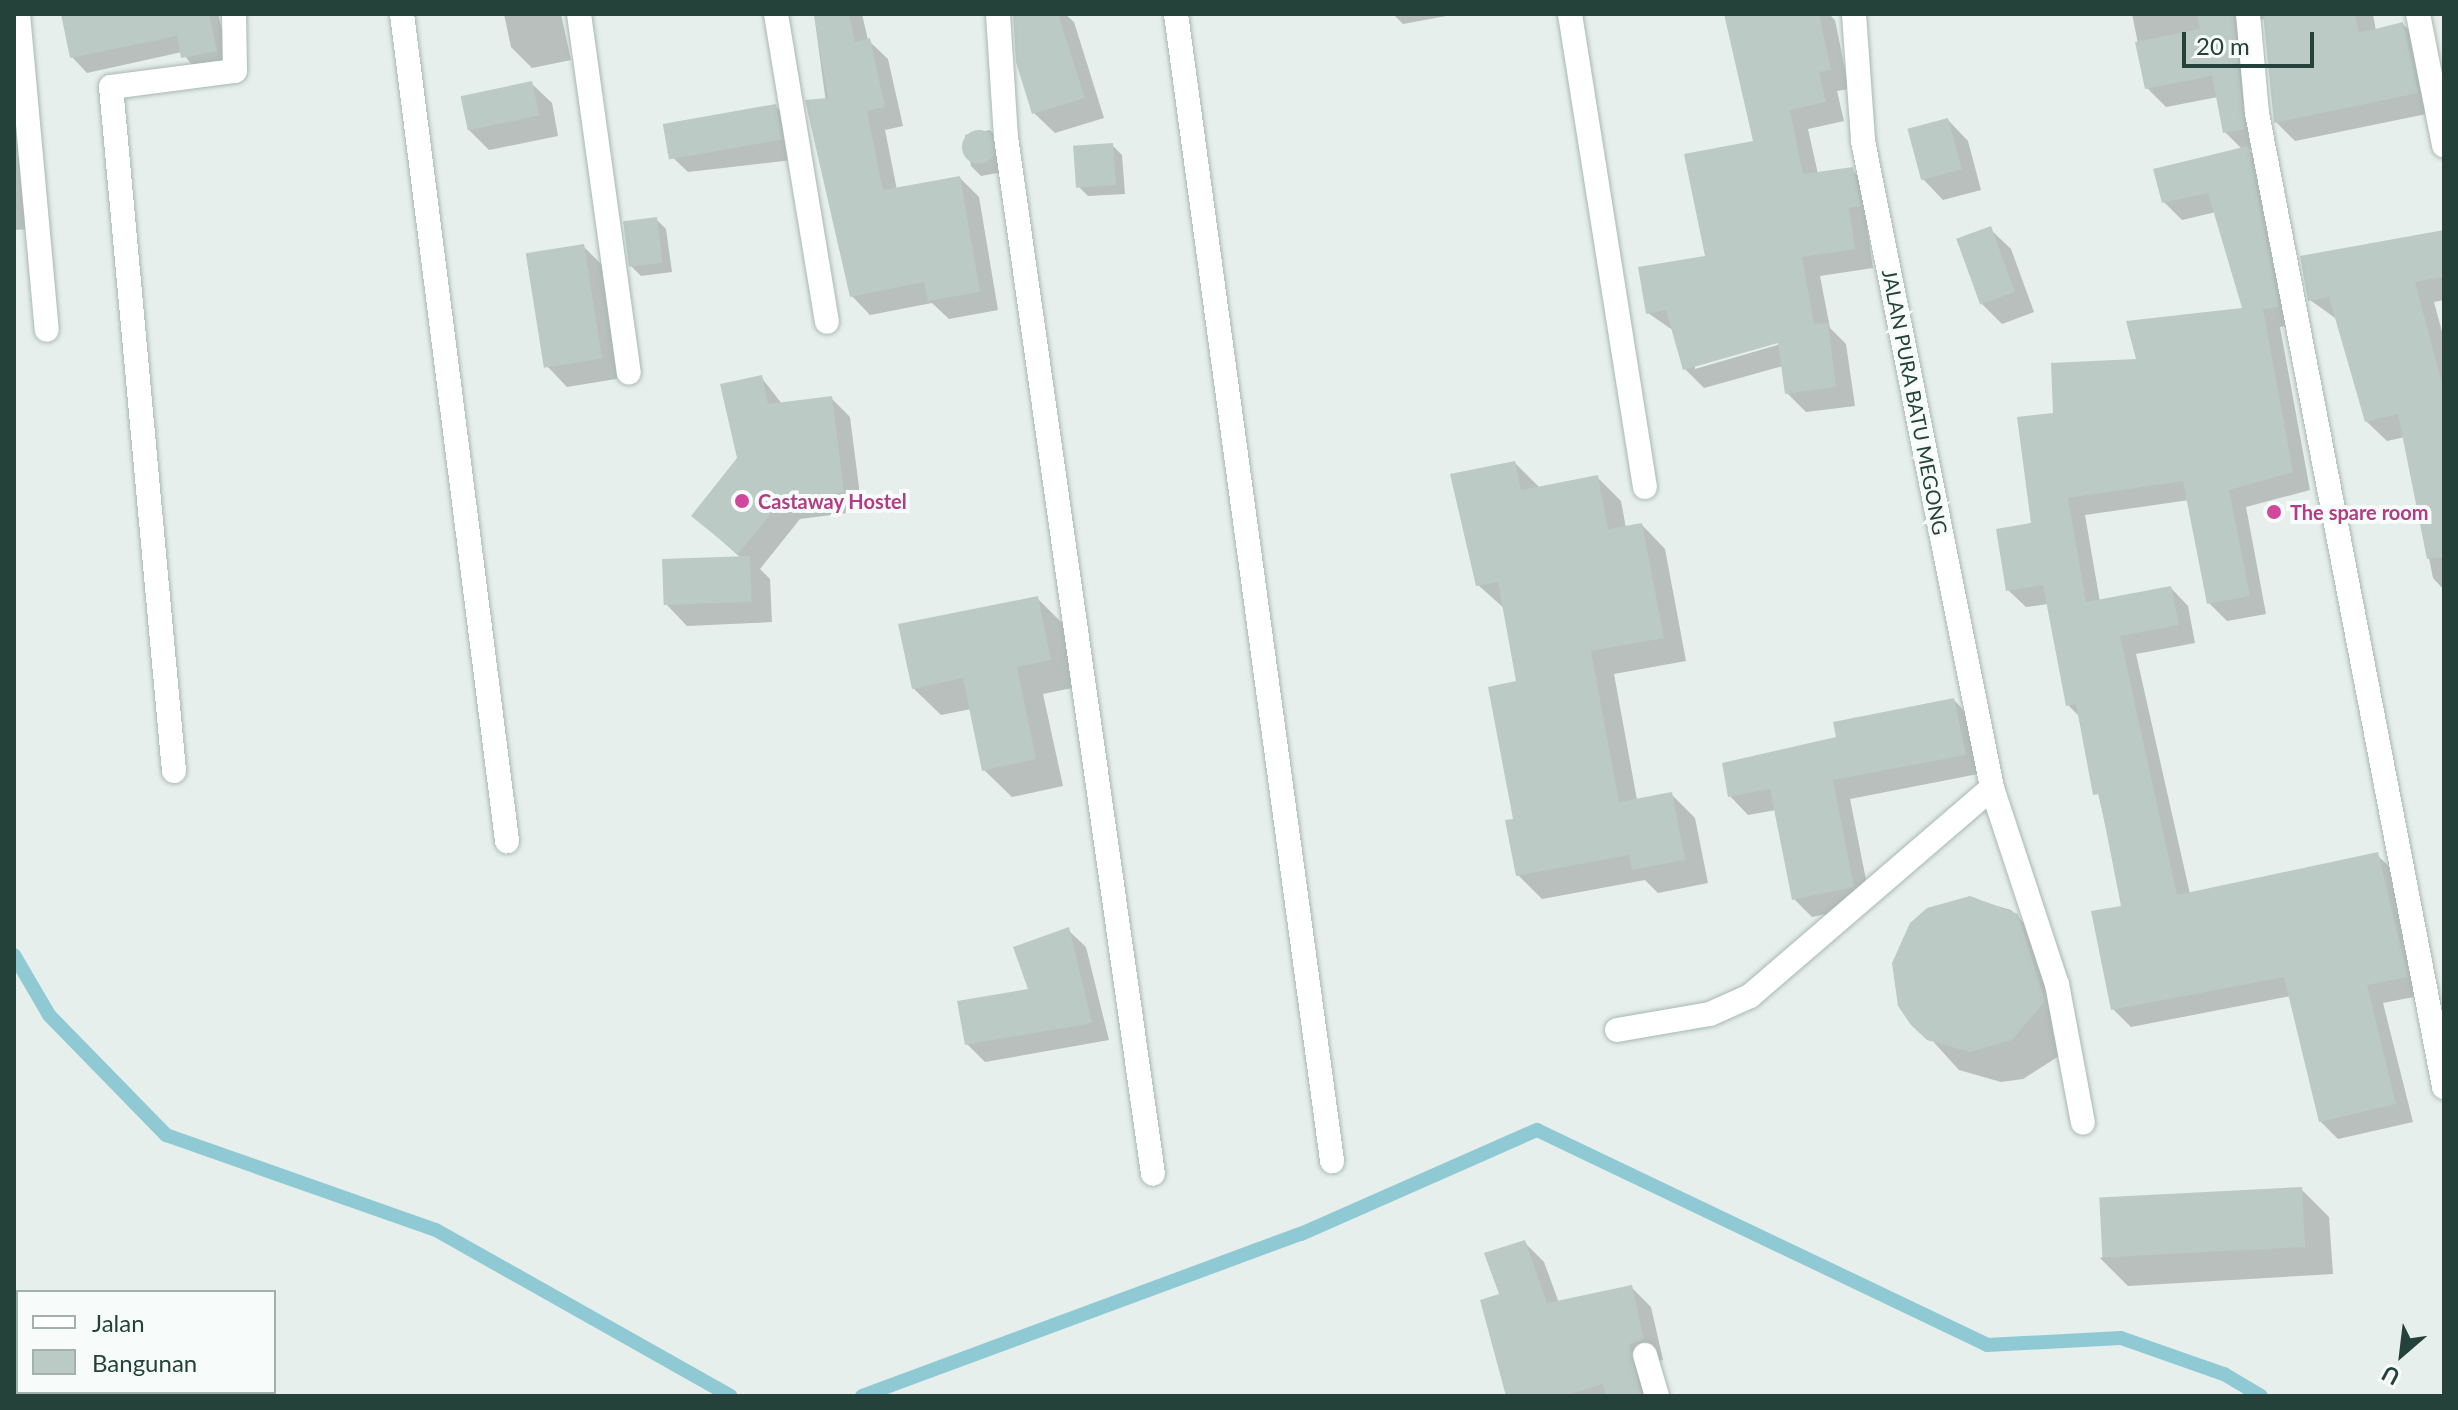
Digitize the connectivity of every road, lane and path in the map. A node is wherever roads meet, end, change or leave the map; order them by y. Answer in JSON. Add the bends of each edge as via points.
{"nodes":[{"id":1,"x":18,"y":14,"type":"edge"},
{"id":2,"x":234,"y":14,"type":"edge"},
{"id":3,"x":402,"y":14,"type":"edge"},
{"id":4,"x":579,"y":14,"type":"edge"},
{"id":5,"x":776,"y":14,"type":"edge"},
{"id":6,"x":998,"y":14,"type":"edge"},
{"id":7,"x":1176,"y":14,"type":"edge"},
{"id":8,"x":1570,"y":14,"type":"edge"},
{"id":9,"x":1854,"y":14,"type":"edge"},
{"id":10,"x":2248,"y":14,"type":"edge"},
{"id":11,"x":2418,"y":14,"type":"edge"},
{"id":12,"x":2444,"y":145,"type":"edge"},
{"id":13,"x":827,"y":322,"type":"dead end"},
{"id":14,"x":47,"y":330,"type":"dead end"},
{"id":15,"x":629,"y":373,"type":"dead end"},
{"id":16,"x":1645,"y":487,"type":"dead end"},
{"id":17,"x":174,"y":771,"type":"dead end"},
{"id":18,"x":1992,"y":788,"type":"junction"},
{"id":19,"x":507,"y":841,"type":"dead end"},
{"id":20,"x":1617,"y":1030,"type":"dead end"},
{"id":21,"x":2444,"y":1087,"type":"edge"},
{"id":22,"x":2083,"y":1123,"type":"dead end"},
{"id":23,"x":1332,"y":1161,"type":"dead end"},
{"id":24,"x":1153,"y":1174,"type":"dead end"},
{"id":25,"x":1645,"y":1355,"type":"dead end"},
{"id":26,"x":1657,"y":1396,"type":"edge"}],
"edges":[{"from":1,"to":14,"type":"street"},
{"from":2,"to":17,"type":"street","via":[[235,71],[111,87]]},
{"from":3,"to":19,"type":"street"},
{"from":4,"to":15,"type":"street"},
{"from":5,"to":13,"type":"street"},
{"from":6,"to":24,"type":"street","via":[[1006,137]]},
{"from":7,"to":23,"type":"street"},
{"from":8,"to":16,"type":"street"},
{"from":9,"to":18,"type":"street","name":"JALAN PURA BATU MEGONG","via":[[1863,141]]},
{"from":10,"to":21,"type":"street","via":[[2257,113]]},
{"from":11,"to":12,"type":"street"},
{"from":18,"to":20,"type":"street","via":[[1750,996],[1710,1014]]},
{"from":18,"to":22,"type":"street","name":"JALAN PURA BATU MEGONG","via":[[2057,984]]},
{"from":25,"to":26,"type":"street"}]}
